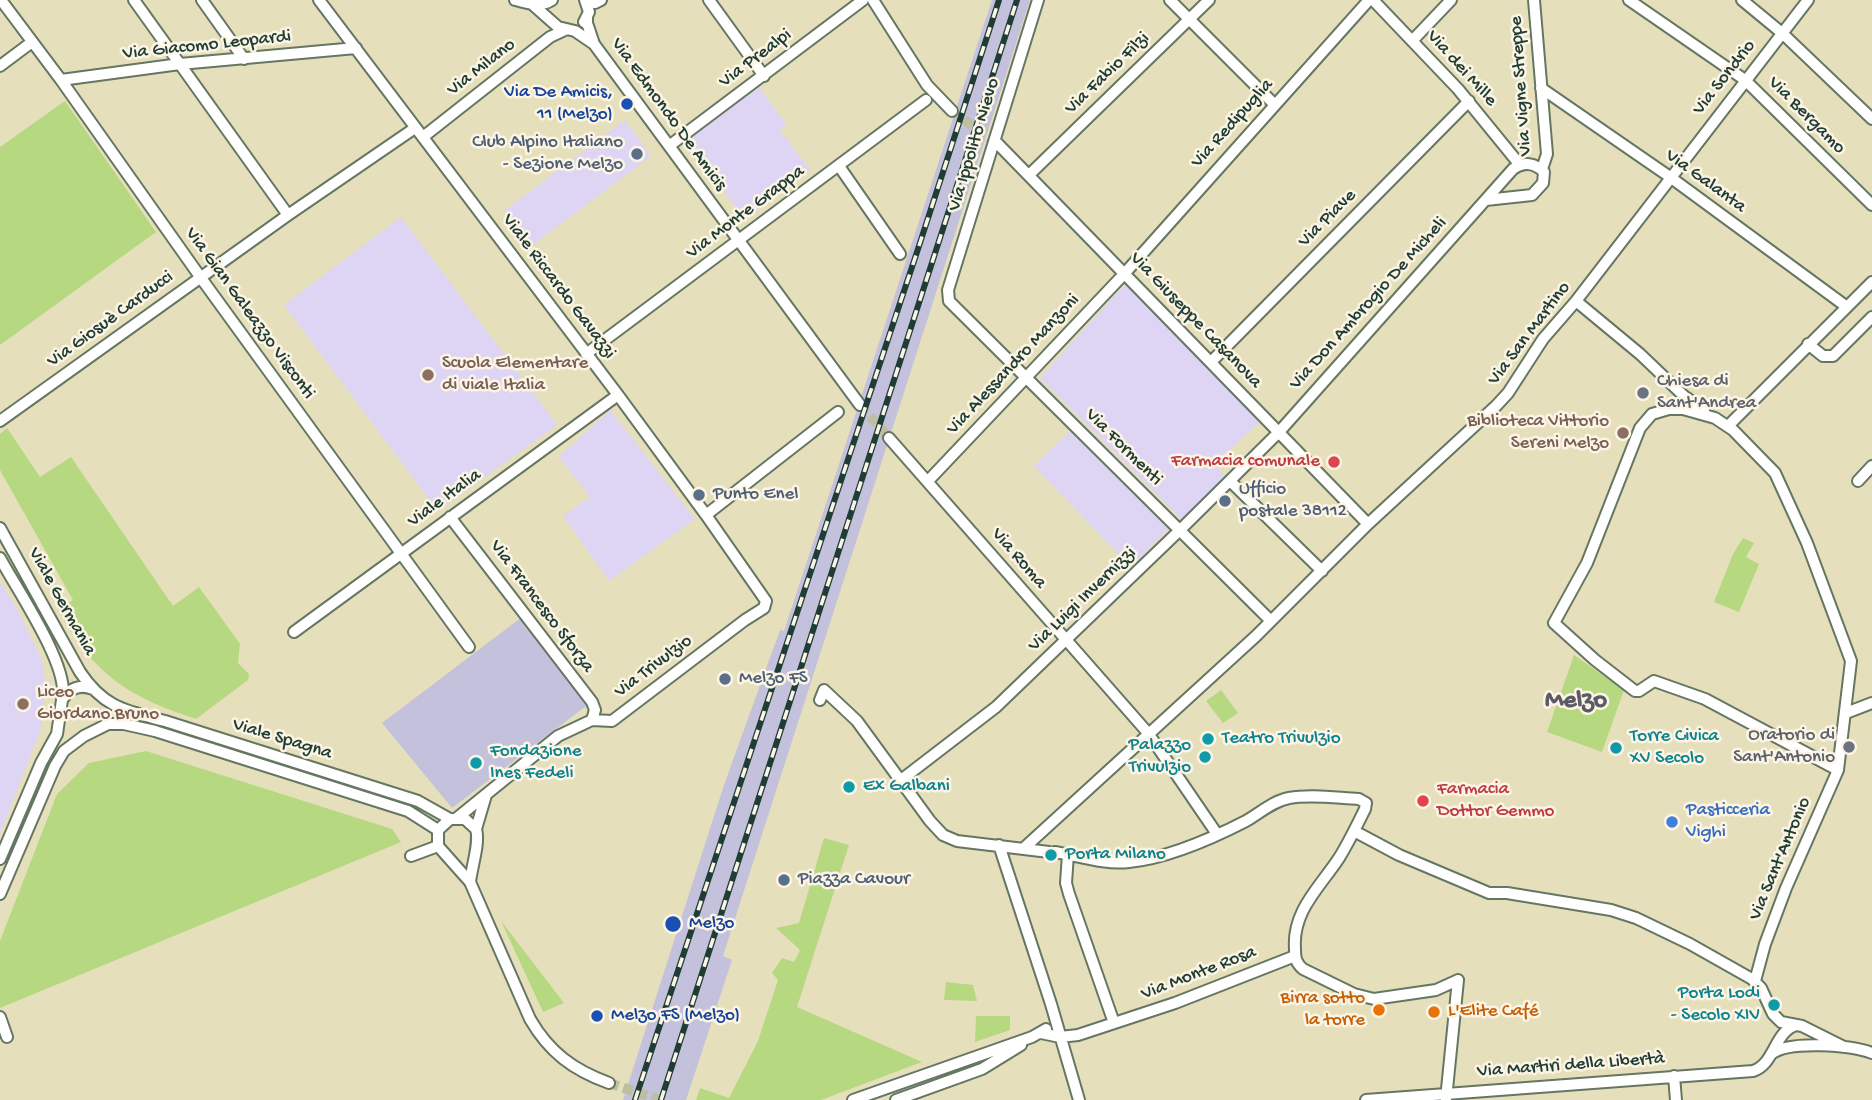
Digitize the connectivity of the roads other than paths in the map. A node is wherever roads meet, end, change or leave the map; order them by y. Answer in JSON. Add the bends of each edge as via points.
{"nodes":[{"id":1,"x":1,"y":0,"type":"edge"},
{"id":2,"x":134,"y":0,"type":"edge"},
{"id":3,"x":202,"y":0,"type":"edge"},
{"id":4,"x":319,"y":0,"type":"edge"},
{"id":5,"x":515,"y":0,"type":"edge"},
{"id":6,"x":552,"y":0,"type":"edge"},
{"id":7,"x":586,"y":0,"type":"edge"},
{"id":8,"x":601,"y":0,"type":"edge"},
{"id":9,"x":709,"y":0,"type":"edge"},
{"id":10,"x":863,"y":0,"type":"edge"},
{"id":11,"x":873,"y":0,"type":"edge"},
{"id":12,"x":1038,"y":0,"type":"edge"},
{"id":13,"x":1170,"y":0,"type":"edge"},
{"id":14,"x":1209,"y":0,"type":"edge"},
{"id":15,"x":1371,"y":0,"type":"edge"},
{"id":16,"x":1451,"y":0,"type":"edge"},
{"id":17,"x":1534,"y":0,"type":"edge"},
{"id":18,"x":1629,"y":0,"type":"edge"},
{"id":19,"x":1742,"y":0,"type":"edge"},
{"id":20,"x":1808,"y":0,"type":"edge"},
{"id":21,"x":532,"y":5,"type":"junction"},
{"id":22,"x":587,"y":17,"type":"junction"},
{"id":23,"x":1189,"y":19,"type":"junction"},
{"id":24,"x":554,"y":23,"type":"junction"},
{"id":25,"x":568,"y":30,"type":"junction"},
{"id":26,"x":1782,"y":33,"type":"junction"},
{"id":27,"x":1412,"y":41,"type":"junction"},
{"id":28,"x":33,"y":42,"type":"junction"},
{"id":29,"x":594,"y":44,"type":"junction"},
{"id":30,"x":356,"y":48,"type":"junction"},
{"id":31,"x":244,"y":59,"type":"junction"},
{"id":32,"x":180,"y":64,"type":"junction"},
{"id":33,"x":0,"y":66,"type":"edge"},
{"id":34,"x":764,"y":76,"type":"junction"},
{"id":35,"x":61,"y":80,"type":"junction"},
{"id":36,"x":1745,"y":80,"type":"junction"},
{"id":37,"x":1541,"y":88,"type":"junction"},
{"id":38,"x":926,"y":100,"type":"dead end"},
{"id":39,"x":1469,"y":101,"type":"junction"},
{"id":40,"x":1274,"y":104,"type":"junction"},
{"id":41,"x":952,"y":111,"type":"tunnel mouth"},
{"id":42,"x":1872,"y":119,"type":"edge"},
{"id":43,"x":415,"y":128,"type":"junction"},
{"id":44,"x":423,"y":137,"type":"junction"},
{"id":45,"x":997,"y":143,"type":"tunnel mouth"},
{"id":46,"x":669,"y":146,"type":"junction"},
{"id":47,"x":1520,"y":165,"type":"junction"},
{"id":48,"x":839,"y":166,"type":"junction"},
{"id":49,"x":1542,"y":169,"type":"junction"},
{"id":50,"x":1031,"y":173,"type":"dead end"},
{"id":51,"x":1670,"y":177,"type":"junction"},
{"id":52,"x":1486,"y":200,"type":"junction"},
{"id":53,"x":1872,"y":205,"type":"edge"},
{"id":54,"x":288,"y":215,"type":"junction"},
{"id":55,"x":739,"y":240,"type":"junction"},
{"id":56,"x":900,"y":254,"type":"dead end"},
{"id":57,"x":1125,"y":273,"type":"junction"},
{"id":58,"x":201,"y":278,"type":"junction"},
{"id":59,"x":1872,"y":282,"type":"edge"},
{"id":60,"x":949,"y":301,"type":"joint"},
{"id":61,"x":1576,"y":301,"type":"junction"},
{"id":62,"x":1847,"y":307,"type":"junction"},
{"id":63,"x":1872,"y":317,"type":"edge"},
{"id":64,"x":1808,"y":344,"type":"junction"},
{"id":65,"x":586,"y":354,"type":"junction"},
{"id":66,"x":1211,"y":362,"type":"junction"},
{"id":67,"x":1027,"y":376,"type":"junction"},
{"id":68,"x":618,"y":395,"type":"junction"},
{"id":69,"x":859,"y":405,"type":"tunnel mouth"},
{"id":70,"x":838,"y":412,"type":"dead end"},
{"id":71,"x":2,"y":416,"type":"edge"},
{"id":72,"x":1710,"y":416,"type":"junction"},
{"id":73,"x":1728,"y":426,"type":"junction"},
{"id":74,"x":1279,"y":432,"type":"junction"},
{"id":75,"x":889,"y":438,"type":"tunnel mouth"},
{"id":76,"x":1872,"y":466,"type":"edge"},
{"id":77,"x":928,"y":481,"type":"junction"},
{"id":78,"x":1230,"y":481,"type":"junction"},
{"id":79,"x":1858,"y":481,"type":"dead end"},
{"id":80,"x":706,"y":515,"type":"junction"},
{"id":81,"x":450,"y":517,"type":"junction"},
{"id":82,"x":1368,"y":524,"type":"junction"},
{"id":83,"x":0,"y":528,"type":"edge"},
{"id":84,"x":1181,"y":530,"type":"junction"},
{"id":85,"x":400,"y":553,"type":"junction"},
{"id":86,"x":0,"y":558,"type":"edge"},
{"id":87,"x":1322,"y":571,"type":"junction"},
{"id":88,"x":765,"y":599,"type":"joint"},
{"id":89,"x":1271,"y":621,"type":"junction"},
{"id":90,"x":294,"y":632,"type":"dead end"},
{"id":91,"x":1066,"y":641,"type":"junction"},
{"id":92,"x":468,"y":648,"type":"dead end"},
{"id":93,"x":99,"y":694,"type":"junction"},
{"id":94,"x":62,"y":699,"type":"junction"},
{"id":95,"x":820,"y":700,"type":"dead end"},
{"id":96,"x":1872,"y":703,"type":"edge"},
{"id":97,"x":1846,"y":713,"type":"junction"},
{"id":98,"x":60,"y":715,"type":"junction"},
{"id":99,"x":592,"y":720,"type":"junction"},
{"id":100,"x":93,"y":731,"type":"junction"},
{"id":101,"x":1149,"y":733,"type":"junction"},
{"id":102,"x":1838,"y":770,"type":"junction"},
{"id":103,"x":901,"y":780,"type":"junction"},
{"id":104,"x":486,"y":795,"type":"junction"},
{"id":105,"x":454,"y":818,"type":"junction"},
{"id":106,"x":476,"y":829,"type":"junction"},
{"id":107,"x":438,"y":830,"type":"junction"},
{"id":108,"x":1354,"y":831,"type":"junction"},
{"id":109,"x":1217,"y":834,"type":"junction"},
{"id":110,"x":999,"y":845,"type":"junction"},
{"id":111,"x":438,"y":846,"type":"junction"},
{"id":112,"x":1024,"y":848,"type":"junction"},
{"id":113,"x":475,"y":849,"type":"junction"},
{"id":114,"x":1068,"y":854,"type":"junction"},
{"id":115,"x":411,"y":856,"type":"dead end"},
{"id":116,"x":446,"y":856,"type":"junction"},
{"id":117,"x":0,"y":859,"type":"edge"},
{"id":118,"x":470,"y":881,"type":"junction"},
{"id":119,"x":0,"y":894,"type":"edge"},
{"id":120,"x":1295,"y":956,"type":"junction"},
{"id":121,"x":1755,"y":982,"type":"junction"},
{"id":122,"x":0,"y":1017,"type":"edge"},
{"id":123,"x":1056,"y":1020,"type":"junction"},
{"id":124,"x":1114,"y":1023,"type":"junction"},
{"id":125,"x":1801,"y":1026,"type":"junction"},
{"id":126,"x":1036,"y":1035,"type":"junction"},
{"id":127,"x":1060,"y":1037,"type":"junction"},
{"id":128,"x":7,"y":1038,"type":"dead end"},
{"id":129,"x":1799,"y":1046,"type":"junction"},
{"id":130,"x":1844,"y":1046,"type":"junction"},
{"id":131,"x":1872,"y":1053,"type":"edge"},
{"id":132,"x":1771,"y":1054,"type":"junction"},
{"id":133,"x":1674,"y":1076,"type":"junction"},
{"id":134,"x":609,"y":1083,"type":"tunnel mouth"},
{"id":135,"x":1446,"y":1097,"type":"edge"},
{"id":136,"x":853,"y":1100,"type":"edge"},
{"id":137,"x":896,"y":1100,"type":"edge"},
{"id":138,"x":1079,"y":1100,"type":"edge"},
{"id":139,"x":1366,"y":1100,"type":"edge"},
{"id":140,"x":1676,"y":1100,"type":"edge"}],
"edges":[{"from":1,"to":28,"type":"street","name":"Via Gian Galeazzo Visconti"},
{"from":2,"to":32,"type":"street"},
{"from":3,"to":31,"type":"street"},
{"from":4,"to":30,"type":"street","name":"Viale Riccardo Gavazzi"},
{"from":5,"to":21,"type":"street"},
{"from":6,"to":21,"type":"street"},
{"from":6,"to":24,"type":"street","via":[[549,12]]},
{"from":7,"to":8,"type":"street"},
{"from":7,"to":22,"type":"street","name":"Via Edmondo De Amicis"},
{"from":9,"to":34,"type":"street"},
{"from":10,"to":34,"type":"street","name":"Via Prealpi"},
{"from":11,"to":41,"type":"street","via":[[927,85]]},
{"from":12,"to":60,"type":"street","name":"Via Ippolito Nievo","via":[[952,278]]},
{"from":13,"to":23,"type":"street"},
{"from":14,"to":23,"type":"street","name":"Via Fabio Filzi"},
{"from":15,"to":27,"type":"street","name":"Via dei Mille"},
{"from":15,"to":40,"type":"street","name":"Via Redipuglia"},
{"from":16,"to":27,"type":"street"},
{"from":17,"to":37,"type":"street","name":"Via Vigne Streppe"},
{"from":18,"to":36,"type":"street","name":"Via Bergamo"},
{"from":19,"to":26,"type":"street"},
{"from":20,"to":26,"type":"street","name":"Via Sondrio"},
{"from":21,"to":24,"type":"street","name":"Via Edmondo De Amicis"},
{"from":22,"to":25,"type":"street","name":"Via Milano"},
{"from":22,"to":29,"type":"street","name":"Via Edmondo De Amicis"},
{"from":23,"to":40,"type":"street"},
{"from":23,"to":50,"type":"street","name":"Via Fabio Filzi"},
{"from":24,"to":25,"type":"street","name":"Via Edmondo De Amicis"},
{"from":25,"to":29,"type":"street","name":"Via Edmondo De Amicis"},
{"from":25,"to":44,"type":"street","name":"Via Milano","via":[[550,37]]},
{"from":26,"to":36,"type":"street","name":"Via Sondrio"},
{"from":26,"to":42,"type":"street"},
{"from":27,"to":39,"type":"street","name":"Via dei Mille"},
{"from":28,"to":33,"type":"street"},
{"from":28,"to":35,"type":"street","name":"Via Gian Galeazzo Visconti"},
{"from":29,"to":46,"type":"street","name":"Via Edmondo De Amicis"},
{"from":30,"to":31,"type":"street","name":"Via Giacomo Leopardi"},
{"from":30,"to":43,"type":"street","name":"Viale Riccardo Gavazzi"},
{"from":31,"to":32,"type":"street","name":"Via Giacomo Leopardi"},
{"from":32,"to":35,"type":"street","name":"Via Giacomo Leopardi"},
{"from":32,"to":54,"type":"street"},
{"from":34,"to":46,"type":"street","name":"Via Prealpi"},
{"from":35,"to":58,"type":"street","name":"Via Gian Galeazzo Visconti"},
{"from":36,"to":51,"type":"street","name":"Via Sondrio"},
{"from":36,"to":53,"type":"street","name":"Via Bergamo"},
{"from":37,"to":49,"type":"street","name":"Via Vigne Streppe","via":[[1547,154]]},
{"from":37,"to":51,"type":"street","name":"Via Galanta"},
{"from":38,"to":48,"type":"street","name":"Via Monte Grappa"},
{"from":39,"to":47,"type":"street","name":"Via dei Mille"},
{"from":39,"to":66,"type":"street","name":"Via Piave"},
{"from":40,"to":57,"type":"street","name":"Via Redipuglia"},
{"from":43,"to":44,"type":"street","name":"Viale Riccardo Gavazzi"},
{"from":43,"to":54,"type":"street","name":"Via Giosuè Carducci"},
{"from":44,"to":65,"type":"street","name":"Viale Riccardo Gavazzi"},
{"from":45,"to":57,"type":"street","name":"Via Giuseppe Casanova"},
{"from":46,"to":55,"type":"street","name":"Via Edmondo De Amicis"},
{"from":47,"to":49,"type":"street"},
{"from":47,"to":52,"type":"street","name":"Via Don Ambrogio De Micheli"},
{"from":48,"to":55,"type":"street","name":"Via Monte Grappa"},
{"from":48,"to":56,"type":"street"},
{"from":49,"to":52,"type":"street","via":[[1544,180],[1532,195]]},
{"from":51,"to":61,"type":"street","name":"Via San Martino"},
{"from":51,"to":62,"type":"street","name":"Via Galanta"},
{"from":52,"to":74,"type":"street","name":"Via Don Ambrogio De Micheli"},
{"from":54,"to":58,"type":"street","name":"Via Giosuè Carducci"},
{"from":55,"to":65,"type":"street","name":"Via Monte Grappa"},
{"from":55,"to":69,"type":"street"},
{"from":57,"to":66,"type":"street","name":"Via Giuseppe Casanova"},
{"from":57,"to":67,"type":"street","name":"Via Alessandro Manzoni"},
{"from":58,"to":71,"type":"street","name":"Via Giosuè Carducci"},
{"from":58,"to":85,"type":"street","name":"Via Gian Galeazzo Visconti"},
{"from":59,"to":62,"type":"street"},
{"from":60,"to":67,"type":"street","name":"Via Formenti"},
{"from":61,"to":72,"type":"street","name":"Via Sant'Antonio"},
{"from":61,"to":82,"type":"street","name":"Via San Martino","via":[[1498,404]]},
{"from":62,"to":64,"type":"street"},
{"from":63,"to":64,"type":"street","via":[[1833,356],[1820,355]]},
{"from":64,"to":73,"type":"street"},
{"from":65,"to":68,"type":"street","name":"Viale Riccardo Gavazzi"},
{"from":66,"to":74,"type":"street","name":"Via Giuseppe Casanova"},
{"from":67,"to":77,"type":"street","name":"Via Alessandro Manzoni"},
{"from":67,"to":84,"type":"street","name":"Via Formenti"},
{"from":68,"to":80,"type":"street","name":"Viale Riccardo Gavazzi"},
{"from":68,"to":81,"type":"street","name":"Viale Italia"},
{"from":70,"to":80,"type":"street"},
{"from":72,"to":73,"type":"street","name":"Via Sant'Antonio"},
{"from":72,"to":102,"type":"street","via":[[1669,409],[1652,414],[1643,424],[1584,569],[1554,623],[1633,690],[1654,681],[1705,699]]},
{"from":73,"to":97,"type":"street","name":"Via Sant'Antonio","via":[[1775,472],[1807,543],[1851,661]]},
{"from":74,"to":78,"type":"street","name":"Via Luigi Invernizzi"},
{"from":74,"to":82,"type":"street","name":"Via Giuseppe Casanova"},
{"from":75,"to":77,"type":"street","name":"Via Roma"},
{"from":76,"to":79,"type":"street"},
{"from":77,"to":91,"type":"street","name":"Via Roma"},
{"from":78,"to":84,"type":"street","name":"Via Luigi Invernizzi"},
{"from":78,"to":87,"type":"street"},
{"from":80,"to":88,"type":"street","name":"Viale Riccardo Gavazzi"},
{"from":81,"to":85,"type":"street","name":"Viale Italia"},
{"from":81,"to":99,"type":"street","name":"Via Francesco Sforza","via":[[592,702]]},
{"from":82,"to":87,"type":"street","name":"Via San Martino"},
{"from":83,"to":93,"type":"street","name":"Viale Germania","via":[[77,667]]},
{"from":84,"to":89,"type":"street","name":"Via Formenti"},
{"from":84,"to":91,"type":"street","name":"Via Luigi Invernizzi"},
{"from":85,"to":90,"type":"street","name":"Viale Italia"},
{"from":85,"to":92,"type":"street","name":"Via Gian Galeazzo Visconti"},
{"from":86,"to":94,"type":"street","name":"Viale Germania","via":[[54,655],[62,679]]},
{"from":87,"to":89,"type":"street","name":"Via San Martino"},
{"from":88,"to":99,"type":"street","name":"Via Trivulzio","via":[[764,608],[612,721]]},
{"from":89,"to":101,"type":"street","name":"Via San Martino"},
{"from":91,"to":101,"type":"street","name":"Via Roma"},
{"from":91,"to":103,"type":"street","name":"Via Luigi Invernizzi","via":[[989,713]]},
{"from":93,"to":94,"type":"street","via":[[76,688]]},
{"from":93,"to":100,"type":"street","via":[[107,713]]},
{"from":93,"to":105,"type":"street","name":"Viale Spagna","via":[[123,711],[418,801]]},
{"from":94,"to":98,"type":"street"},
{"from":95,"to":103,"type":"street","via":[[824,690],[844,706]]},
{"from":96,"to":97,"type":"street"},
{"from":97,"to":102,"type":"street","name":"Via Sant'Antonio"},
{"from":98,"to":100,"type":"street","via":[[70,731]]},
{"from":98,"to":117,"type":"street","via":[[57,734]]},
{"from":99,"to":104,"type":"street","name":"Via Trivulzio","via":[[558,736]]},
{"from":100,"to":107,"type":"street","name":"Viale Spagna","via":[[108,724],[155,731],[408,811]]},
{"from":100,"to":119,"type":"street","via":[[73,743],[57,761]]},
{"from":101,"to":109,"type":"street","name":"Via Roma"},
{"from":101,"to":112,"type":"street","name":"Via San Martino"},
{"from":102,"to":121,"type":"street","name":"Via Sant'Antonio","via":[[1782,898]]},
{"from":103,"to":110,"type":"street","via":[[945,836]]},
{"from":104,"to":105,"type":"street","name":"Via Trivulzio"},
{"from":104,"to":106,"type":"street"},
{"from":105,"to":106,"type":"street","via":[[465,819]]},
{"from":105,"to":107,"type":"street"},
{"from":106,"to":113,"type":"street"},
{"from":107,"to":111,"type":"street"},
{"from":108,"to":109,"type":"street","via":[[1366,803],[1359,799],[1289,798]]},
{"from":108,"to":120,"type":"street","via":[[1300,915]]},
{"from":108,"to":121,"type":"street","via":[[1489,893],[1629,914]]},
{"from":109,"to":114,"type":"street","via":[[1127,863]]},
{"from":110,"to":112,"type":"street"},
{"from":110,"to":123,"type":"street"},
{"from":111,"to":115,"type":"street"},
{"from":111,"to":116,"type":"street"},
{"from":112,"to":114,"type":"street"},
{"from":113,"to":116,"type":"street","via":[[462,859]]},
{"from":113,"to":118,"type":"street"},
{"from":114,"to":124,"type":"street","via":[[1066,883]]},
{"from":116,"to":118,"type":"street"},
{"from":118,"to":134,"type":"street","via":[[538,1033],[565,1062]]},
{"from":120,"to":124,"type":"street","name":"Via Monte Rosa"},
{"from":120,"to":135,"type":"street","via":[[1303,969],[1374,999],[1426,992],[1458,980]]},
{"from":121,"to":125,"type":"street","via":[[1774,1017]]},
{"from":122,"to":128,"type":"street"},
{"from":123,"to":126,"type":"street"},
{"from":123,"to":127,"type":"street"},
{"from":124,"to":127,"type":"street","name":"Via Monte Rosa"},
{"from":125,"to":129,"type":"street","via":[[1809,1038]]},
{"from":125,"to":129,"type":"street","via":[[1788,1035],[1791,1043]]},
{"from":125,"to":130,"type":"street"},
{"from":125,"to":132,"type":"street","via":[[1785,1031]]},
{"from":126,"to":127,"type":"street"},
{"from":126,"to":136,"type":"street"},
{"from":126,"to":137,"type":"street","via":[[982,1069]]},
{"from":127,"to":138,"type":"street"},
{"from":129,"to":130,"type":"street"},
{"from":129,"to":132,"type":"street"},
{"from":130,"to":131,"type":"street"},
{"from":132,"to":133,"type":"street","name":"Via Martiri della Libertà","via":[[1753,1071]]},
{"from":133,"to":135,"type":"street","name":"Via Martiri della Libertà"},
{"from":133,"to":140,"type":"street"},
{"from":135,"to":139,"type":"street","name":"Via Martiri della Libertà"}]}
